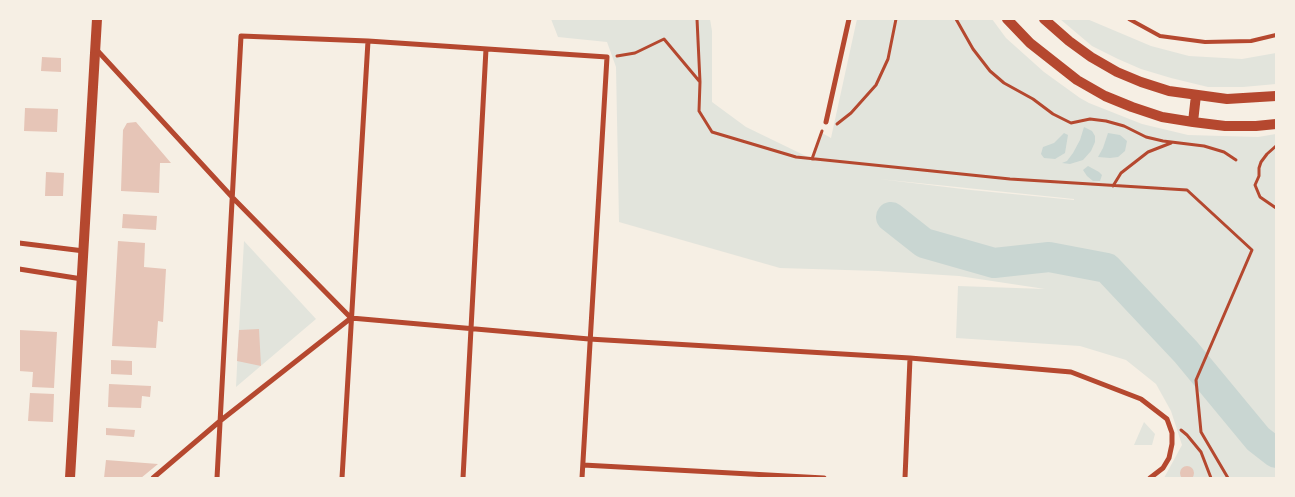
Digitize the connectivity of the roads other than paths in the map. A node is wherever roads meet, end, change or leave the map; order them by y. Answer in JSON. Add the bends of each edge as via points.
{"nodes":[{"id":1,"x":97,"y":19,"type":"edge"},
{"id":2,"x":850,"y":19,"type":"edge"},
{"id":3,"x":1007,"y":19,"type":"edge"},
{"id":4,"x":1044,"y":19,"type":"edge"},
{"id":5,"x":1129,"y":19,"type":"edge"},
{"id":6,"x":1276,"y":35,"type":"edge"},
{"id":7,"x":368,"y":41,"type":"junction"},
{"id":8,"x":95,"y":48,"type":"junction"},
{"id":9,"x":486,"y":49,"type":"junction"},
{"id":10,"x":1196,"y":96,"type":"junction"},
{"id":11,"x":1276,"y":96,"type":"edge"},
{"id":12,"x":826,"y":122,"type":"road end"},
{"id":13,"x":1192,"y":122,"type":"junction"},
{"id":14,"x":1276,"y":124,"type":"edge"},
{"id":15,"x":232,"y":198,"type":"junction"},
{"id":16,"x":19,"y":243,"type":"edge"},
{"id":17,"x":84,"y":251,"type":"junction"},
{"id":18,"x":19,"y":269,"type":"edge"},
{"id":19,"x":82,"y":279,"type":"junction"},
{"id":20,"x":351,"y":318,"type":"junction"},
{"id":21,"x":471,"y":330,"type":"junction"},
{"id":22,"x":590,"y":339,"type":"junction"},
{"id":23,"x":910,"y":358,"type":"junction"},
{"id":24,"x":220,"y":421,"type":"junction"},
{"id":25,"x":582,"y":465,"type":"junction"},
{"id":26,"x":70,"y":478,"type":"edge"},
{"id":27,"x":153,"y":478,"type":"edge"},
{"id":28,"x":217,"y":478,"type":"edge"},
{"id":29,"x":342,"y":478,"type":"edge"},
{"id":30,"x":463,"y":478,"type":"edge"},
{"id":31,"x":582,"y":478,"type":"edge"},
{"id":32,"x":824,"y":478,"type":"edge"},
{"id":33,"x":904,"y":478,"type":"edge"},
{"id":34,"x":1150,"y":478,"type":"edge"}],
"edges":[{"from":1,"to":8,"type":"main road"},
{"from":2,"to":12,"type":"street"},
{"from":3,"to":13,"type":"main road","via":[[1030,43],[1077,80],[1105,96],[1162,117]]},
{"from":4,"to":10,"type":"main road","via":[[1084,52],[1117,72],[1169,91]]},
{"from":5,"to":6,"type":"lane","via":[[1160,36],[1205,42],[1251,41]]},
{"from":7,"to":9,"type":"street"},
{"from":7,"to":15,"type":"street","via":[[241,36]]},
{"from":7,"to":20,"type":"street"},
{"from":8,"to":15,"type":"street"},
{"from":8,"to":17,"type":"main road"},
{"from":9,"to":21,"type":"street"},
{"from":9,"to":22,"type":"street","via":[[607,57]]},
{"from":10,"to":11,"type":"main road","via":[[1227,99]]},
{"from":10,"to":13,"type":"main road"},
{"from":13,"to":14,"type":"main road","via":[[1225,126]]},
{"from":15,"to":20,"type":"street"},
{"from":15,"to":24,"type":"street"},
{"from":16,"to":17,"type":"street"},
{"from":17,"to":19,"type":"main road"},
{"from":18,"to":19,"type":"street"},
{"from":19,"to":26,"type":"main road"},
{"from":20,"to":21,"type":"street"},
{"from":20,"to":24,"type":"street"},
{"from":20,"to":29,"type":"street"},
{"from":21,"to":22,"type":"street"},
{"from":21,"to":30,"type":"street"},
{"from":22,"to":23,"type":"street"},
{"from":22,"to":25,"type":"street"},
{"from":23,"to":33,"type":"street"},
{"from":23,"to":34,"type":"street","via":[[1071,372],[1140,399],[1167,419],[1172,433],[1169,458],[1163,468]]},
{"from":24,"to":27,"type":"street"},
{"from":24,"to":28,"type":"street"},
{"from":25,"to":31,"type":"street"},
{"from":25,"to":32,"type":"street"}]}
